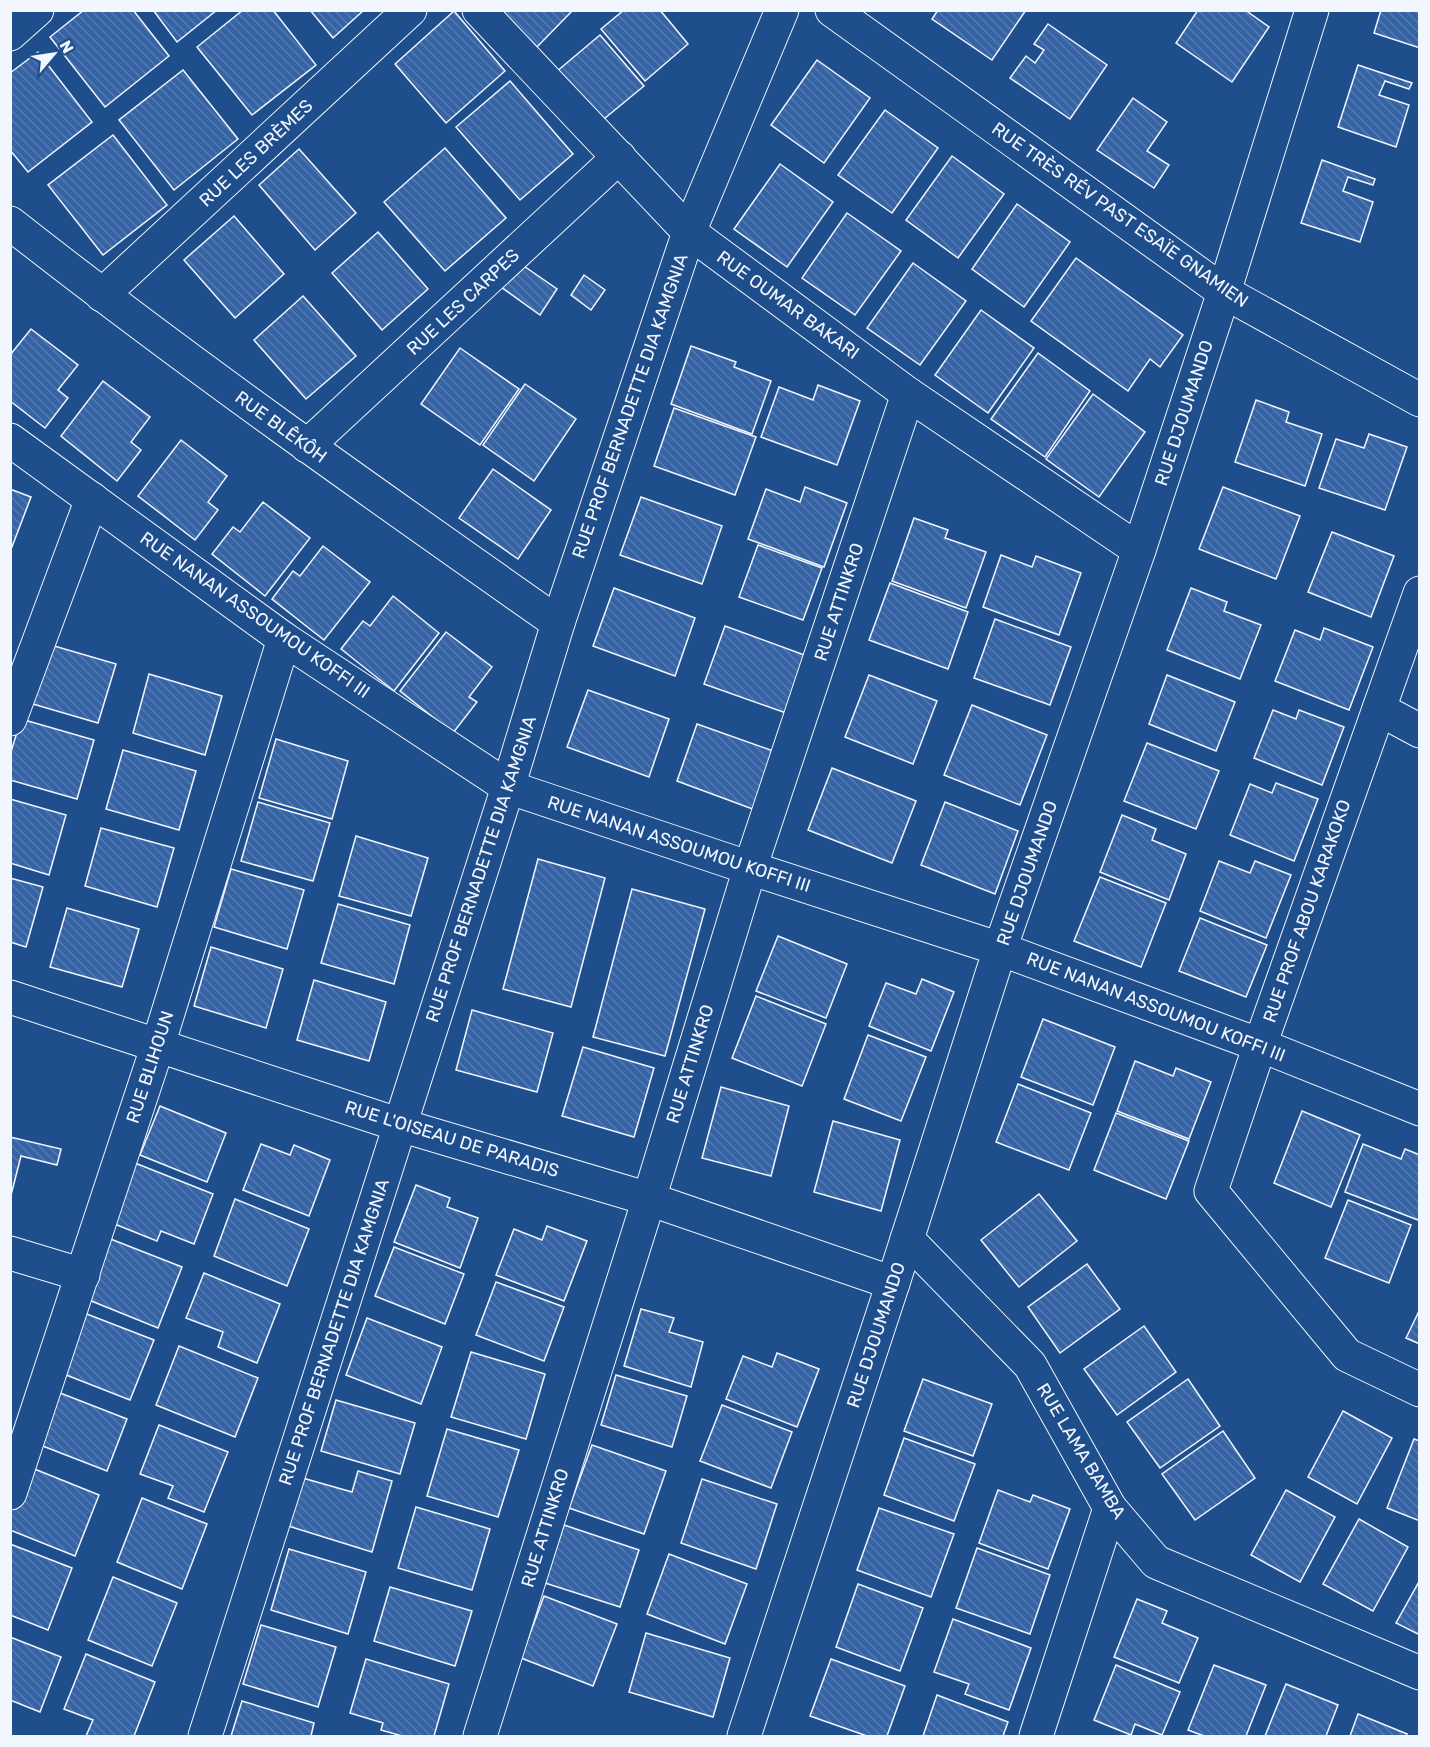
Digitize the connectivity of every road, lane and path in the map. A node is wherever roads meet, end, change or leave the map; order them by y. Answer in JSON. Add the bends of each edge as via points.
{"nodes":[{"id":1,"x":37,"y":10,"type":"edge"},
{"id":2,"x":410,"y":10,"type":"edge"},
{"id":3,"x":479,"y":10,"type":"edge"},
{"id":4,"x":782,"y":10,"type":"edge"},
{"id":5,"x":832,"y":10,"type":"edge"},
{"id":6,"x":1312,"y":10,"type":"edge"},
{"id":7,"x":10,"y":34,"type":"edge"},
{"id":8,"x":619,"y":157,"type":"junction"},
{"id":9,"x":10,"y":223,"type":"edge"},
{"id":10,"x":689,"y":232,"type":"junction"},
{"id":11,"x":1224,"y":292,"type":"junction"},
{"id":12,"x":102,"y":295,"type":"junction"},
{"id":13,"x":908,"y":394,"type":"junction"},
{"id":14,"x":1419,"y":400,"type":"edge"},
{"id":15,"x":10,"y":440,"type":"edge"},
{"id":16,"x":307,"y":446,"type":"junction"},
{"id":17,"x":92,"y":499,"type":"junction"},
{"id":18,"x":1138,"y":550,"type":"junction"},
{"id":19,"x":1419,"y":593,"type":"edge"},
{"id":20,"x":558,"y":623,"type":"junction"},
{"id":21,"x":284,"y":639,"type":"junction"},
{"id":22,"x":1379,"y":709,"type":"junction"},
{"id":23,"x":10,"y":719,"type":"edge"},
{"id":24,"x":1419,"y":731,"type":"edge"},
{"id":25,"x":508,"y":787,"type":"junction"},
{"id":26,"x":750,"y":868,"type":"junction"},
{"id":27,"x":1000,"y":949,"type":"junction"},
{"id":28,"x":10,"y":997,"type":"edge"},
{"id":29,"x":158,"y":1045,"type":"junction"},
{"id":30,"x":1260,"y":1045,"type":"junction"},
{"id":31,"x":1419,"y":1110,"type":"edge"},
{"id":32,"x":400,"y":1125,"type":"junction"},
{"id":33,"x":649,"y":1199,"type":"junction"},
{"id":34,"x":907,"y":1239,"type":"junction"},
{"id":35,"x":10,"y":1252,"type":"edge"},
{"id":36,"x":83,"y":1275,"type":"junction"},
{"id":37,"x":893,"y":1283,"type":"junction"},
{"id":38,"x":1419,"y":1390,"type":"edge"},
{"id":39,"x":10,"y":1493,"type":"edge"},
{"id":40,"x":1110,"y":1508,"type":"junction"},
{"id":41,"x":1419,"y":1673,"type":"edge"},
{"id":42,"x":205,"y":1737,"type":"edge"},
{"id":43,"x":480,"y":1737,"type":"edge"},
{"id":44,"x":744,"y":1737,"type":"edge"},
{"id":45,"x":1036,"y":1737,"type":"edge"}],
"edges":[{"from":1,"to":7,"type":"street"},
{"from":2,"to":12,"type":"street","name":"RUE LES BRÈMES"},
{"from":3,"to":8,"type":"street","name":"RUE OUMAR BAKARI"},
{"from":4,"to":10,"type":"street","name":"RUE PROF BERNADETTE DIA KAMGNIA"},
{"from":5,"to":11,"type":"street","name":"RUE TRÈS RÉV PAST ESAÏE GNAMIEN"},
{"from":6,"to":11,"type":"street","name":"RUE DJOUMANDO"},
{"from":8,"to":10,"type":"street","name":"RUE OUMAR BAKARI"},
{"from":8,"to":16,"type":"street","name":"RUE LES CARPES"},
{"from":9,"to":12,"type":"street","name":"RUE BLÊKÔH"},
{"from":10,"to":13,"type":"street","name":"RUE OUMAR BAKARI"},
{"from":10,"to":20,"type":"street","name":"RUE PROF BERNADETTE DIA KAMGNIA"},
{"from":11,"to":14,"type":"street","name":"RUE TRÈS RÉV PAST ESAÏE GNAMIEN"},
{"from":11,"to":18,"type":"street","name":"RUE DJOUMANDO"},
{"from":12,"to":16,"type":"street","name":"RUE BLÊKÔH"},
{"from":13,"to":18,"type":"street","name":"RUE OUMAR BAKARI"},
{"from":13,"to":26,"type":"street","name":"RUE ATTINKRO"},
{"from":15,"to":17,"type":"street","name":"RUE NANAN ASSOUMOU KOFFI III"},
{"from":16,"to":20,"type":"street","name":"RUE BLÊKÔH"},
{"from":17,"to":21,"type":"street","name":"RUE NANAN ASSOUMOU KOFFI III"},
{"from":17,"to":23,"type":"street"},
{"from":18,"to":27,"type":"street","name":"RUE DJOUMANDO"},
{"from":19,"to":22,"type":"street","name":"RUE PROF ABOU KARAKOKO"},
{"from":20,"to":25,"type":"street","name":"RUE PROF BERNADETTE DIA KAMGNIA"},
{"from":21,"to":25,"type":"street","name":"RUE NANAN ASSOUMOU KOFFI III"},
{"from":21,"to":29,"type":"street","name":"RUE BLIHOUN"},
{"from":22,"to":24,"type":"street"},
{"from":22,"to":30,"type":"street","name":"RUE PROF ABOU KARAKOKO"},
{"from":25,"to":26,"type":"street","name":"RUE NANAN ASSOUMOU KOFFI III"},
{"from":25,"to":32,"type":"street","name":"RUE PROF BERNADETTE DIA KAMGNIA"},
{"from":26,"to":27,"type":"street","name":"RUE NANAN ASSOUMOU KOFFI III"},
{"from":26,"to":33,"type":"street","name":"RUE ATTINKRO"},
{"from":27,"to":30,"type":"street","name":"RUE NANAN ASSOUMOU KOFFI III"},
{"from":27,"to":34,"type":"street","name":"RUE DJOUMANDO"},
{"from":28,"to":29,"type":"street","name":"RUE L'OISEAU DE PARADIS"},
{"from":29,"to":32,"type":"street","name":"RUE L'OISEAU DE PARADIS"},
{"from":29,"to":36,"type":"street","name":"RUE BLIHOUN"},
{"from":30,"to":31,"type":"street","name":"RUE NANAN ASSOUMOU KOFFI III"},
{"from":30,"to":38,"type":"street","name":"RUE PROF ABOU KARAKOKO","via":[[1211,1191],[1347,1355]]},
{"from":32,"to":33,"type":"street","name":"RUE L'OISEAU DE PARADIS"},
{"from":32,"to":42,"type":"street","name":"RUE PROF BERNADETTE DIA KAMGNIA"},
{"from":33,"to":37,"type":"street","name":"RUE L'OISEAU DE PARADIS"},
{"from":33,"to":43,"type":"street","name":"RUE ATTINKRO"},
{"from":34,"to":37,"type":"street","name":"RUE DJOUMANDO"},
{"from":34,"to":40,"type":"street","name":"RUE LAMA BAMBA","via":[[1030,1365]]},
{"from":35,"to":36,"type":"street"},
{"from":36,"to":39,"type":"street","name":"RUE BLIHOUN"},
{"from":37,"to":44,"type":"street","name":"RUE DJOUMANDO"},
{"from":40,"to":41,"type":"street","name":"RUE LAMA BAMBA","via":[[1156,1562]]},
{"from":40,"to":45,"type":"street"}]}
